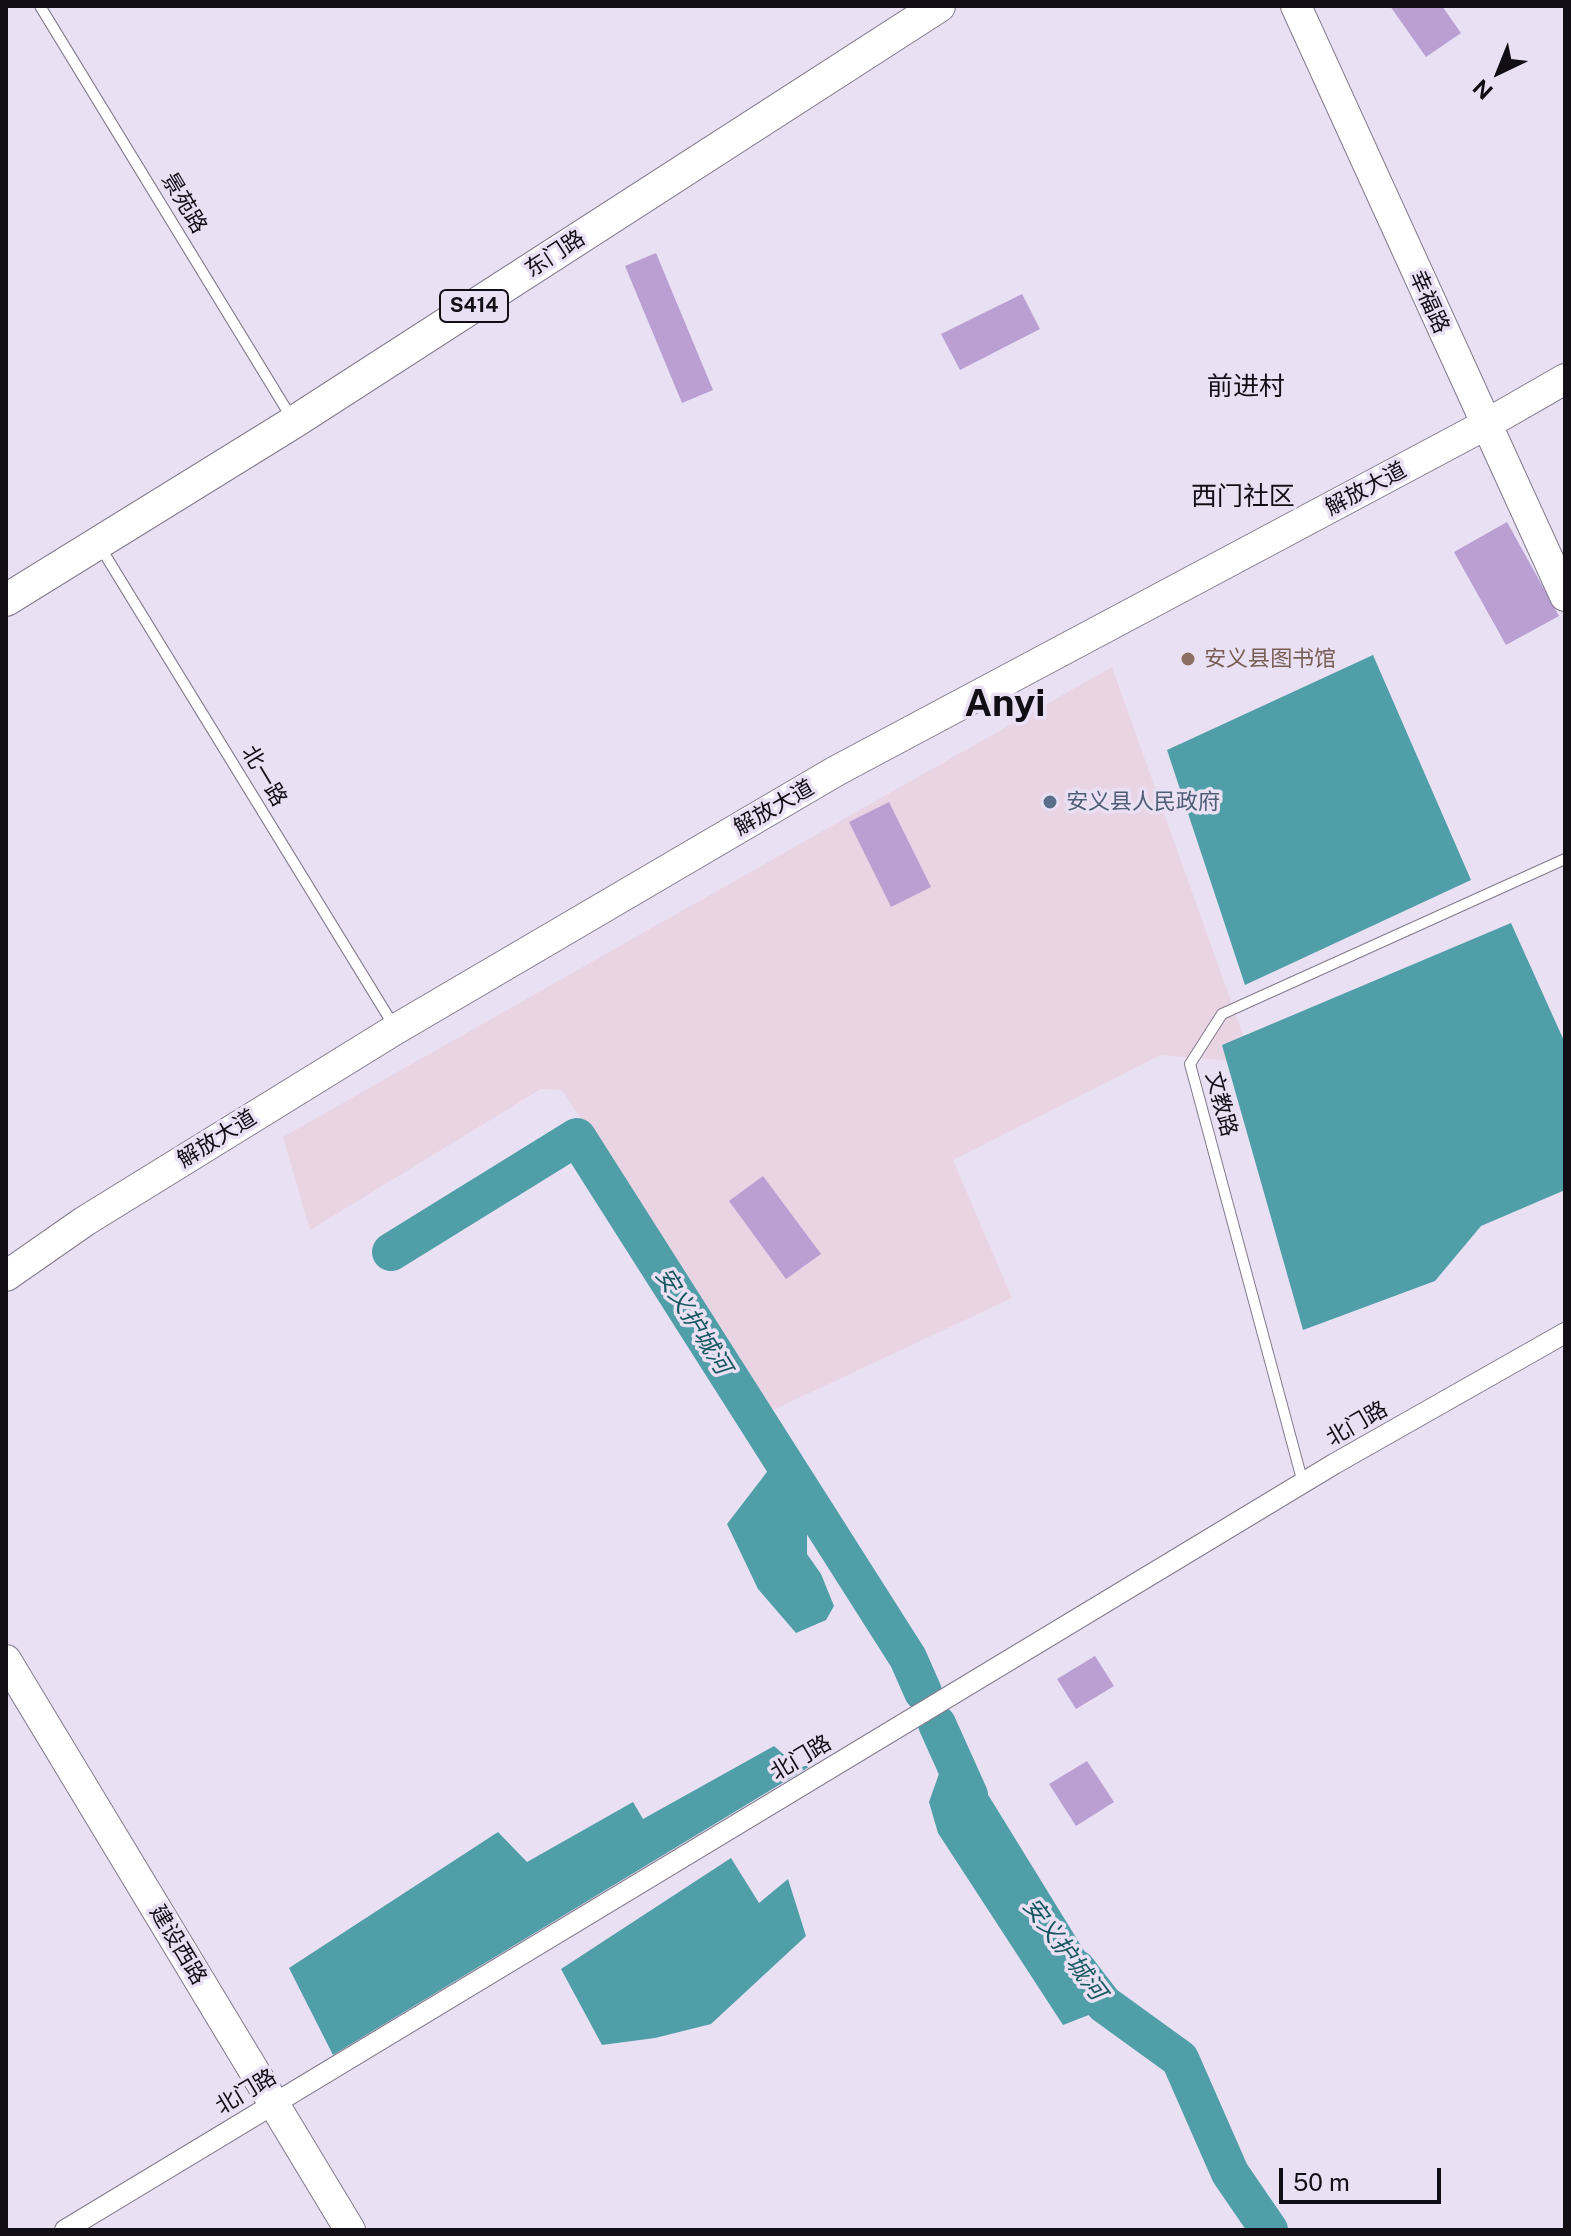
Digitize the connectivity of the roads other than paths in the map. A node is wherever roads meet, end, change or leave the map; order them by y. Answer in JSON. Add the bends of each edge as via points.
{"nodes":[{"id":1,"x":40,"y":6,"type":"edge"},
{"id":2,"x":939,"y":6,"type":"edge"},
{"id":3,"x":1296,"y":6,"type":"edge"},
{"id":4,"x":1565,"y":379,"type":"edge"},
{"id":5,"x":294,"y":422,"type":"junction"},
{"id":6,"x":1485,"y":425,"type":"junction"},
{"id":7,"x":98,"y":543,"type":"junction"},
{"id":8,"x":1565,"y":596,"type":"edge"},
{"id":9,"x":6,"y":600,"type":"edge"},
{"id":10,"x":1565,"y":859,"type":"edge"},
{"id":11,"x":396,"y":1029,"type":"junction"},
{"id":12,"x":6,"y":1276,"type":"edge"},
{"id":13,"x":1565,"y":1333,"type":"edge"},
{"id":14,"x":1303,"y":1483,"type":"junction"},
{"id":15,"x":6,"y":1660,"type":"edge"},
{"id":16,"x":273,"y":2104,"type":"junction"},
{"id":17,"x":65,"y":2230,"type":"edge"},
{"id":18,"x":350,"y":2230,"type":"edge"}],
"edges":[{"from":1,"to":5,"type":"lane","name":"景苑路"},
{"from":2,"to":5,"type":"main road","name":"东门路","number":"S414"},
{"from":3,"to":6,"type":"street","name":"幸福路"},
{"from":4,"to":6,"type":"street","name":"解放大道"},
{"from":5,"to":7,"type":"main road","name":"东门路","number":"S414"},
{"from":6,"to":8,"type":"street","name":"幸福路"},
{"from":6,"to":11,"type":"street","name":"解放大道","via":[[836,771]]},
{"from":7,"to":9,"type":"main road","name":"东门路","number":"S414"},
{"from":7,"to":11,"type":"lane","name":"北一路"},
{"from":10,"to":14,"type":"lane","name":"文教路","via":[[1222,1014],[1190,1064]]},
{"from":11,"to":12,"type":"street","name":"解放大道","via":[[85,1221]]},
{"from":13,"to":14,"type":"street","name":"北门路"},
{"from":14,"to":16,"type":"street","name":"北门路"},
{"from":15,"to":16,"type":"street","name":"建设西路"},
{"from":16,"to":17,"type":"street","name":"北门路"},
{"from":16,"to":18,"type":"street","name":"建设西路"}]}
